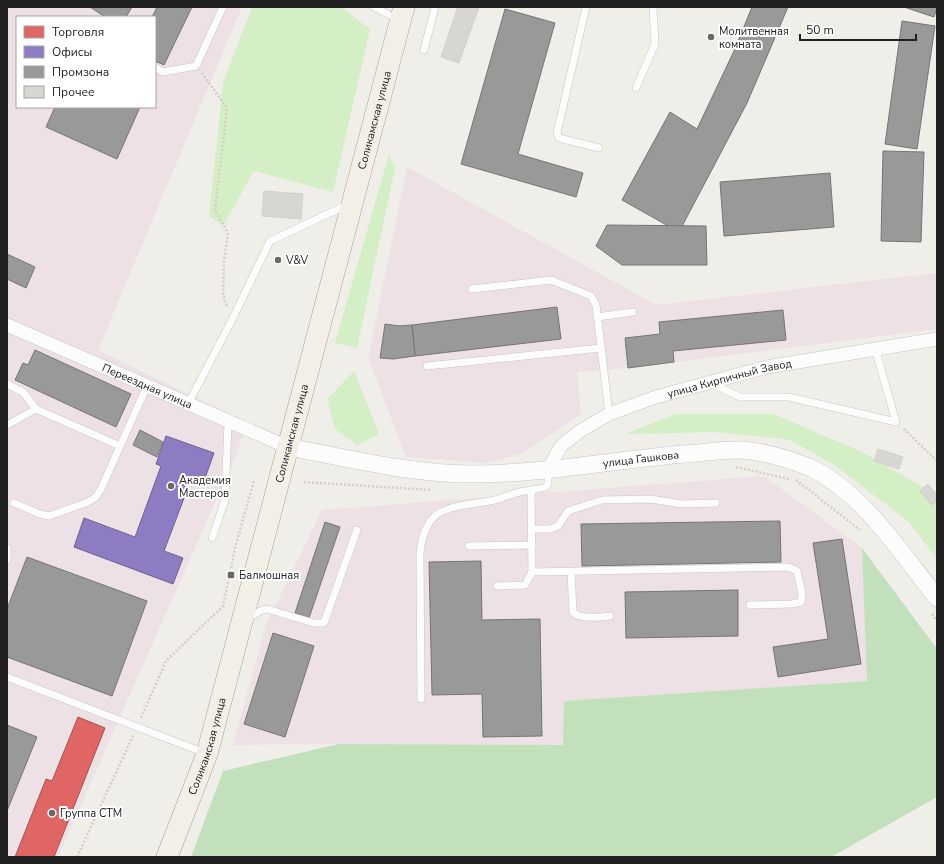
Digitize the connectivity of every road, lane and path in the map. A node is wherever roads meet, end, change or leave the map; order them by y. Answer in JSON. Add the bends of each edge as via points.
{"nodes":[{"id":1,"x":223,"y":7,"type":"edge"},
{"id":2,"x":374,"y":7,"type":"edge"},
{"id":3,"x":435,"y":7,"type":"edge"},
{"id":4,"x":585,"y":7,"type":"edge"},
{"id":5,"x":653,"y":7,"type":"edge"},
{"id":6,"x":403,"y":14,"type":"edge"},
{"id":7,"x":424,"y":50,"type":"dead end"},
{"id":8,"x":196,"y":66,"type":"junction"},
{"id":9,"x":156,"y":68,"type":"edge"},
{"id":10,"x":636,"y":88,"type":"dead end"},
{"id":11,"x":599,"y":148,"type":"dead end"},
{"id":12,"x":353,"y":202,"type":"junction"},
{"id":13,"x":472,"y":289,"type":"dead end"},
{"id":14,"x":633,"y":312,"type":"dead end"},
{"id":15,"x":597,"y":317,"type":"junction"},
{"id":16,"x":232,"y":320,"type":"junction"},
{"id":17,"x":7,"y":325,"type":"edge"},
{"id":18,"x":937,"y":339,"type":"edge"},
{"id":19,"x":601,"y":348,"type":"junction"},
{"id":20,"x":876,"y":348,"type":"junction"},
{"id":21,"x":427,"y":366,"type":"dead end"},
{"id":22,"x":709,"y":382,"type":"junction"},
{"id":23,"x":7,"y":384,"type":"edge"},
{"id":24,"x":147,"y":386,"type":"junction"},
{"id":25,"x":188,"y":404,"type":"junction"},
{"id":26,"x":36,"y":409,"type":"junction"},
{"id":27,"x":609,"y":414,"type":"junction"},
{"id":28,"x":896,"y":422,"type":"junction"},
{"id":29,"x":228,"y":423,"type":"junction"},
{"id":30,"x":7,"y":425,"type":"edge"},
{"id":31,"x":120,"y":446,"type":"junction"},
{"id":32,"x":288,"y":447,"type":"junction"},
{"id":33,"x":937,"y":460,"type":"edge"},
{"id":34,"x":548,"y":470,"type":"junction"},
{"id":35,"x":254,"y":481,"type":"dead end"},
{"id":36,"x":531,"y":490,"type":"junction"},
{"id":37,"x":14,"y":503,"type":"dead end"},
{"id":38,"x":716,"y":503,"type":"dead end"},
{"id":39,"x":532,"y":529,"type":"junction"},
{"id":40,"x":356,"y":530,"type":"dead end"},
{"id":41,"x":212,"y":538,"type":"dead end"},
{"id":42,"x":532,"y":545,"type":"junction"},
{"id":43,"x":469,"y":546,"type":"dead end"},
{"id":44,"x":7,"y":548,"type":"edge"},
{"id":45,"x":7,"y":560,"type":"edge"},
{"id":46,"x":532,"y":572,"type":"junction"},
{"id":47,"x":571,"y":572,"type":"junction"},
{"id":48,"x":497,"y":586,"type":"dead end"},
{"id":49,"x":937,"y":598,"type":"edge"},
{"id":50,"x":750,"y":605,"type":"dead end"},
{"id":51,"x":610,"y":616,"type":"dead end"},
{"id":52,"x":242,"y":622,"type":"junction"},
{"id":53,"x":7,"y":678,"type":"edge"},
{"id":54,"x":421,"y":699,"type":"dead end"},
{"id":55,"x":137,"y":727,"type":"junction"},
{"id":56,"x":207,"y":754,"type":"junction"},
{"id":57,"x":77,"y":857,"type":"edge"},
{"id":58,"x":168,"y":857,"type":"edge"}],
"edges":[{"from":1,"to":8,"type":"lane"},
{"from":2,"to":6,"type":"lane"},
{"from":3,"to":7,"type":"lane"},
{"from":4,"to":11,"type":"lane","via":[[557,133],[559,138]]},
{"from":5,"to":10,"type":"lane","via":[[655,44]]},
{"from":6,"to":12,"type":"main road","name":"Соликамская улица"},
{"from":8,"to":9,"type":"lane","via":[[163,72]]},
{"from":8,"to":16,"type":"path","via":[[227,108],[215,210],[228,233],[223,295]]},
{"from":12,"to":16,"type":"lane","via":[[270,241]]},
{"from":12,"to":32,"type":"main road","name":"Соликамская улица"},
{"from":13,"to":15,"type":"lane","via":[[552,280],[591,296],[596,306]]},
{"from":14,"to":15,"type":"lane"},
{"from":15,"to":19,"type":"lane"},
{"from":16,"to":25,"type":"lane"},
{"from":17,"to":24,"type":"street","name":"Переездная улица"},
{"from":18,"to":20,"type":"street","name":"улица Кирпичный Завод"},
{"from":19,"to":21,"type":"lane"},
{"from":19,"to":27,"type":"lane"},
{"from":20,"to":22,"type":"street","name":"улица Кирпичный Завод","via":[[767,367]]},
{"from":20,"to":28,"type":"lane"},
{"from":22,"to":27,"type":"street","name":"улица Кирпичный Завод"},
{"from":22,"to":28,"type":"lane","via":[[740,397],[789,397]]},
{"from":23,"to":26,"type":"lane","via":[[23,392]]},
{"from":24,"to":25,"type":"street","name":"Переездная улица"},
{"from":24,"to":31,"type":"lane"},
{"from":25,"to":29,"type":"street","name":"Переездная улица"},
{"from":26,"to":30,"type":"lane"},
{"from":26,"to":31,"type":"lane"},
{"from":27,"to":34,"type":"street","name":"улица Кирпичный Завод","via":[[561,446]]},
{"from":28,"to":33,"type":"path"},
{"from":29,"to":32,"type":"street","name":"Переездная улица"},
{"from":29,"to":41,"type":"lane","via":[[225,500]]},
{"from":31,"to":37,"type":"lane","via":[[102,489],[88,502],[49,516]]},
{"from":32,"to":34,"type":"street","name":"улица Гашкова","via":[[429,472],[471,474]]},
{"from":32,"to":52,"type":"main road","name":"Соликамская улица"},
{"from":34,"to":36,"type":"lane","via":[[546,487]]},
{"from":34,"to":49,"type":"street","name":"улица Гашкова","via":[[638,458],[741,450],[793,461],[830,480],[850,496],[874,520]]},
{"from":35,"to":55,"type":"path","via":[[236,544],[223,606],[166,661]]},
{"from":36,"to":39,"type":"lane"},
{"from":36,"to":54,"type":"lane","via":[[492,501],[453,507],[437,513],[427,524],[420,553]]},
{"from":38,"to":39,"type":"lane","via":[[682,504],[650,499],[602,500],[568,511],[558,526],[550,529]]},
{"from":39,"to":42,"type":"lane"},
{"from":40,"to":52,"type":"lane","via":[[324,623],[314,623],[267,609]]},
{"from":42,"to":43,"type":"lane"},
{"from":42,"to":46,"type":"lane"},
{"from":44,"to":45,"type":"lane"},
{"from":46,"to":47,"type":"lane"},
{"from":46,"to":48,"type":"lane","via":[[525,585]]},
{"from":47,"to":50,"type":"lane","via":[[788,567],[796,571],[802,594],[801,602]]},
{"from":47,"to":51,"type":"lane","via":[[573,612],[583,617]]},
{"from":52,"to":56,"type":"main road","name":"Соликамская улица"},
{"from":53,"to":55,"type":"lane"},
{"from":55,"to":56,"type":"lane"},
{"from":55,"to":57,"type":"path"},
{"from":56,"to":58,"type":"main road","name":"Соликамская улица"}]}
